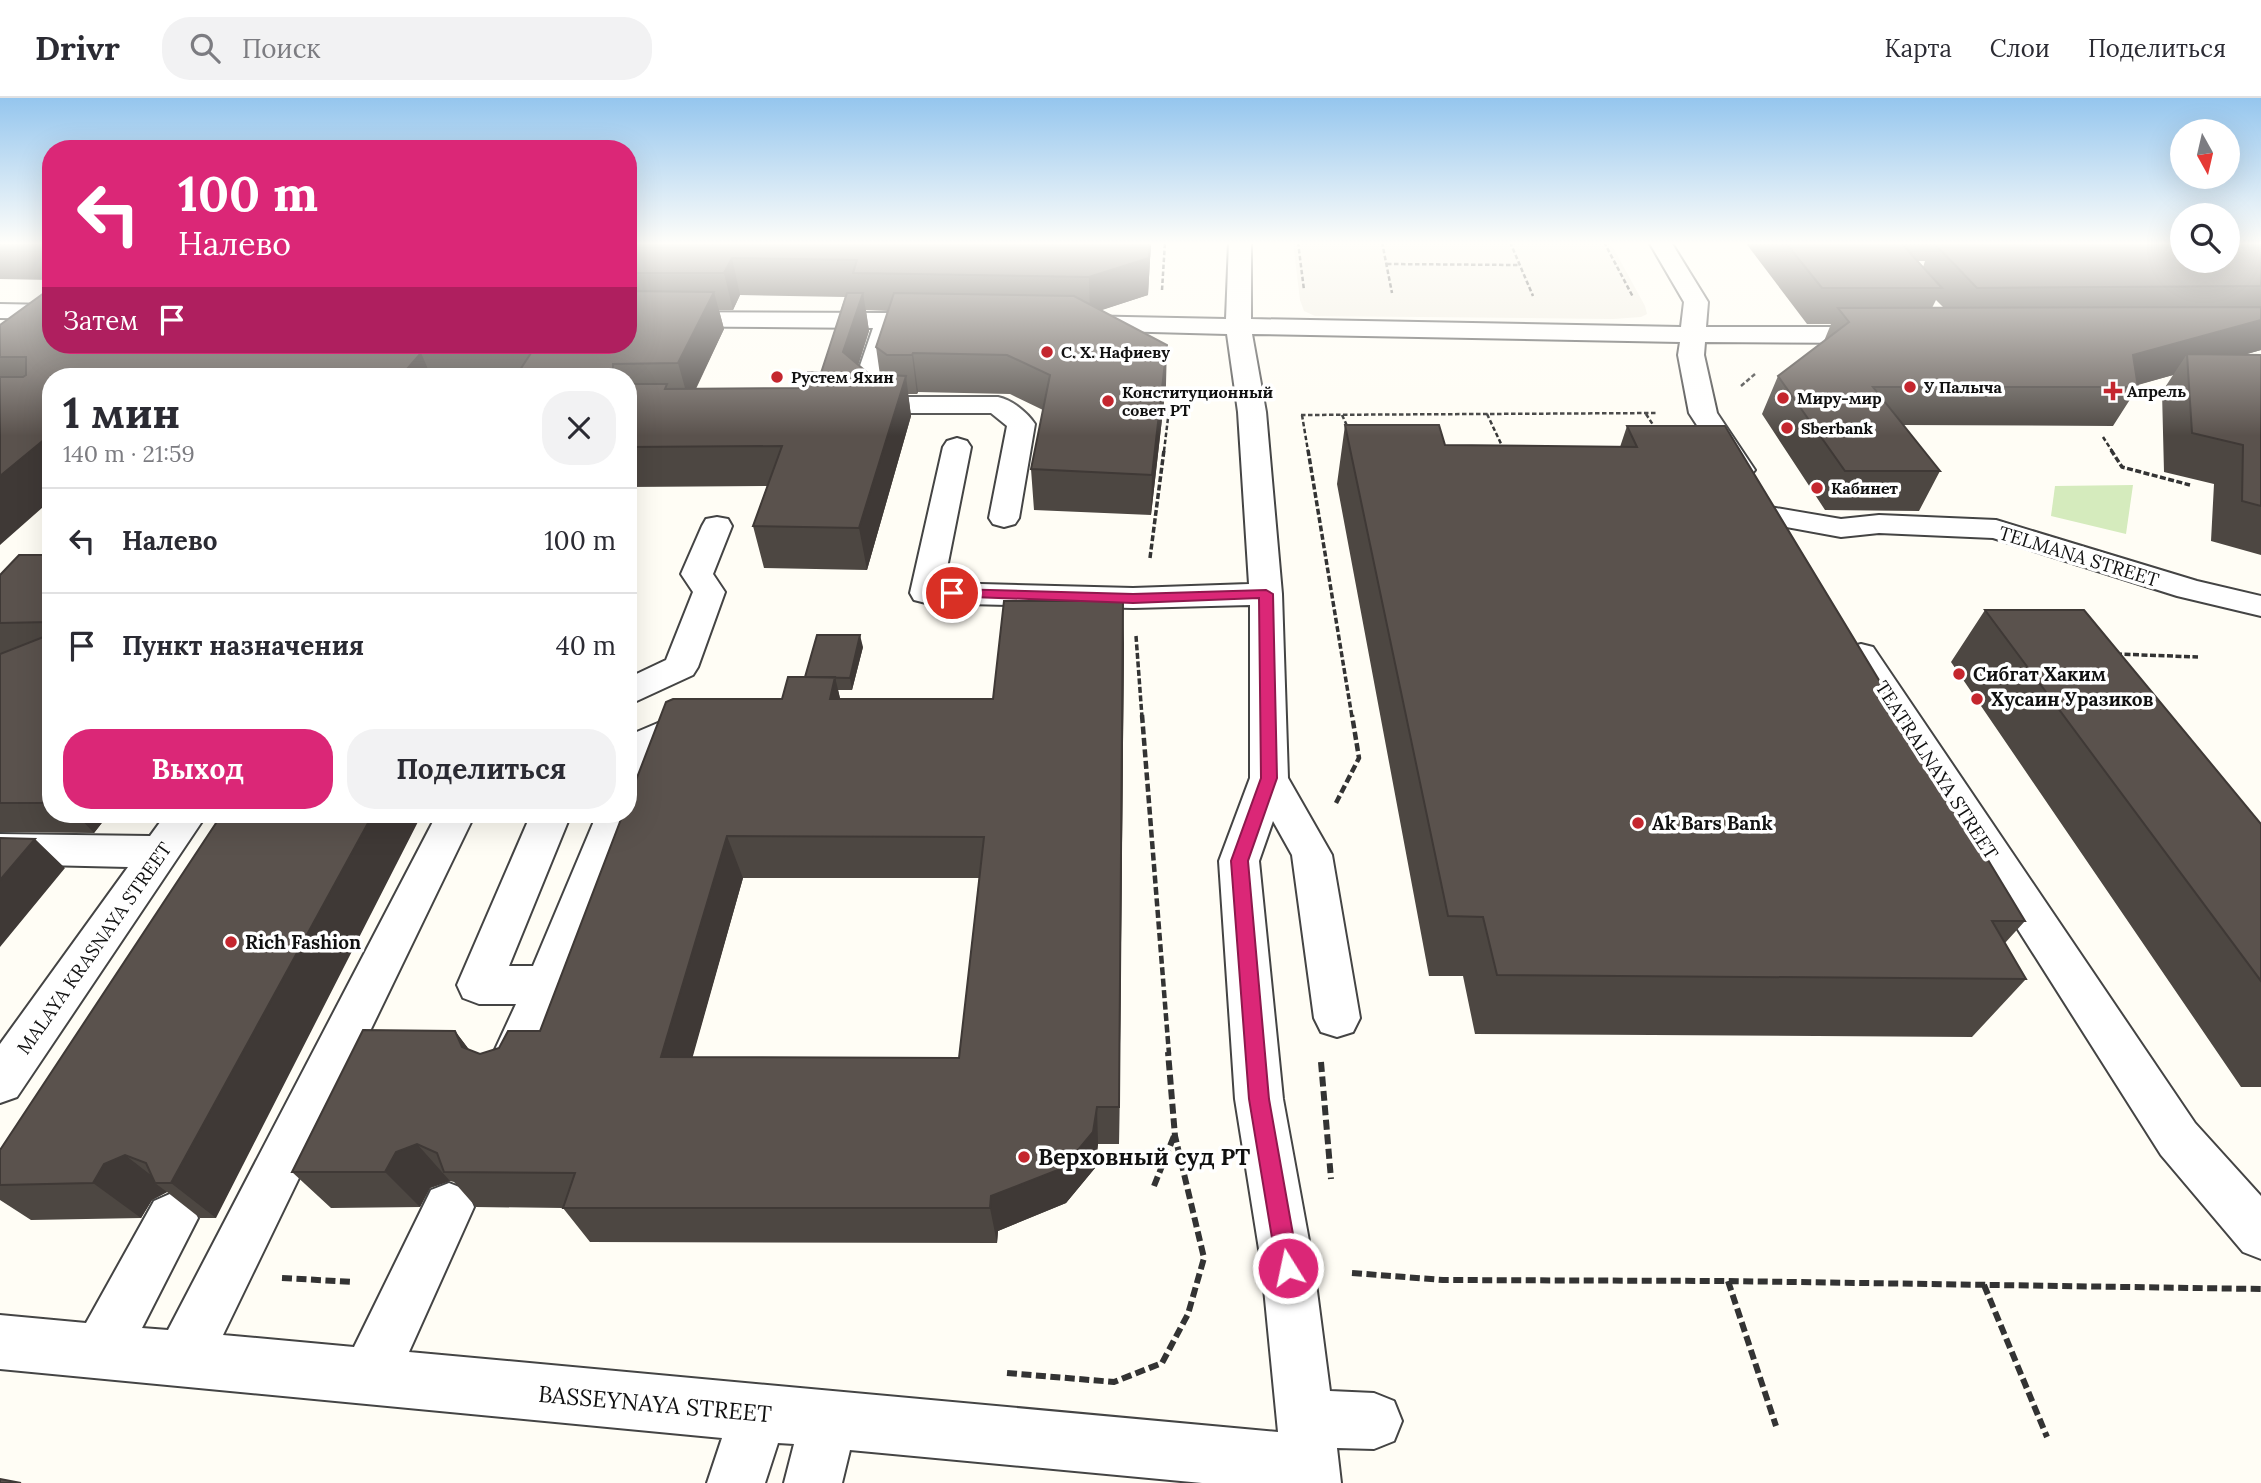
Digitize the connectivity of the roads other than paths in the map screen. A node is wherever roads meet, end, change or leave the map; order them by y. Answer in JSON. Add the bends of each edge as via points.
{"nodes":[{"id":1,"x":1238,"y":307,"type":"edge"},
{"id":2,"x":1696,"y":307,"type":"edge"},
{"id":3,"x":0,"y":311,"type":"edge"},
{"id":4,"x":637,"y":319,"type":"edge"},
{"id":5,"x":888,"y":320,"type":"junction"},
{"id":6,"x":959,"y":321,"type":"edge"},
{"id":7,"x":42,"y":323,"type":"edge"},
{"id":8,"x":1056,"y":323,"type":"edge"},
{"id":9,"x":1238,"y":326,"type":"junction"},
{"id":10,"x":1694,"y":335,"type":"junction"},
{"id":11,"x":1897,"y":335,"type":"edge"},
{"id":12,"x":957,"y":447,"type":"dead end"},
{"id":13,"x":1770,"y":516,"type":"junction"},
{"id":14,"x":1004,"y":518,"type":"dead end"},
{"id":15,"x":717,"y":526,"type":"dead end"},
{"id":16,"x":1793,"y":551,"type":"edge"},
{"id":17,"x":1266,"y":594,"type":"junction"},
{"id":18,"x":2261,"y":606,"type":"edge"},
{"id":19,"x":1846,"y":632,"type":"edge"},
{"id":20,"x":637,"y":689,"type":"edge"},
{"id":21,"x":730,"y":704,"type":"edge"},
{"id":22,"x":637,"y":762,"type":"edge"},
{"id":23,"x":1269,"y":778,"type":"junction"},
{"id":24,"x":181,"y":823,"type":"edge"},
{"id":25,"x":451,"y":823,"type":"edge"},
{"id":26,"x":547,"y":823,"type":"edge"},
{"id":27,"x":612,"y":823,"type":"edge"},
{"id":28,"x":0,"y":849,"type":"edge"},
{"id":29,"x":161,"y":852,"type":"junction"},
{"id":30,"x":547,"y":985,"type":"junction"},
{"id":31,"x":1337,"y":1018,"type":"dead end"},
{"id":32,"x":509,"y":1069,"type":"edge"},
{"id":33,"x":0,"y":1082,"type":"edge"},
{"id":34,"x":449,"y":1207,"type":"edge"},
{"id":35,"x":172,"y":1218,"type":"edge"},
{"id":36,"x":2261,"y":1234,"type":"edge"},
{"id":37,"x":0,"y":1342,"type":"edge"},
{"id":38,"x":100,"y":1351,"type":"junction"},
{"id":39,"x":183,"y":1359,"type":"junction"},
{"id":40,"x":369,"y":1376,"type":"junction"},
{"id":41,"x":758,"y":1414,"type":"junction"},
{"id":42,"x":829,"y":1420,"type":"junction"},
{"id":43,"x":1374,"y":1421,"type":"dead end"},
{"id":44,"x":1309,"y":1455,"type":"edge"},
{"id":45,"x":736,"y":1483,"type":"edge"},
{"id":46,"x":813,"y":1483,"type":"edge"}],
"edges":[{"from":1,"to":9,"type":"street"},
{"from":2,"to":10,"type":"street"},
{"from":3,"to":7,"type":"street"},
{"from":4,"to":5,"type":"street"},
{"from":5,"to":6,"type":"street","via":[[920,309]]},
{"from":5,"to":14,"type":"street","via":[[865,389],[886,405],[998,405],[1021,424]]},
{"from":8,"to":9,"type":"street"},
{"from":9,"to":10,"type":"street"},
{"from":9,"to":17,"type":"street","via":[[1252,412]]},
{"from":10,"to":11,"type":"street"},
{"from":10,"to":13,"type":"street","via":[[1691,355],[1703,413]]},
{"from":12,"to":17,"type":"street","via":[[926,593],[1133,598]]},
{"from":13,"to":16,"type":"street"},
{"from":13,"to":18,"type":"street","name":"TELMANA STREET","via":[[1840,528],[1880,524],[1996,529],[2189,589]]},
{"from":15,"to":20,"type":"street","via":[[697,574],[709,592],[681,667]]},
{"from":17,"to":23,"type":"street"},
{"from":19,"to":36,"type":"street","name":"TEATRALNAYA STREET","via":[[2178,1139]]},
{"from":21,"to":22,"type":"street","via":[[645,743]]},
{"from":23,"to":31,"type":"street","via":[[1312,855]]},
{"from":23,"to":44,"type":"street","via":[[1239,861],[1259,1099],[1288,1268]]},
{"from":24,"to":29,"type":"street","name":"MALAYA KRASNAYA STREET"},
{"from":25,"to":39,"type":"street"},
{"from":26,"to":30,"type":"street","via":[[479,985]]},
{"from":27,"to":30,"type":"street"},
{"from":28,"to":29,"type":"street"},
{"from":29,"to":33,"type":"street","name":"MALAYA KRASNAYA STREET"},
{"from":30,"to":32,"type":"street"},
{"from":34,"to":40,"type":"street"},
{"from":35,"to":38,"type":"street"},
{"from":37,"to":38,"type":"street","name":"BASSEYNAYA STREET"},
{"from":38,"to":39,"type":"street","name":"BASSEYNAYA STREET"},
{"from":39,"to":40,"type":"street","name":"BASSEYNAYA STREET"},
{"from":40,"to":41,"type":"street","name":"BASSEYNAYA STREET"},
{"from":41,"to":42,"type":"street","name":"BASSEYNAYA STREET"},
{"from":41,"to":45,"type":"street"},
{"from":42,"to":44,"type":"street","name":"BASSEYNAYA STREET"},
{"from":42,"to":46,"type":"street"},
{"from":43,"to":44,"type":"street","name":"BASSEYNAYA STREET"}]}
